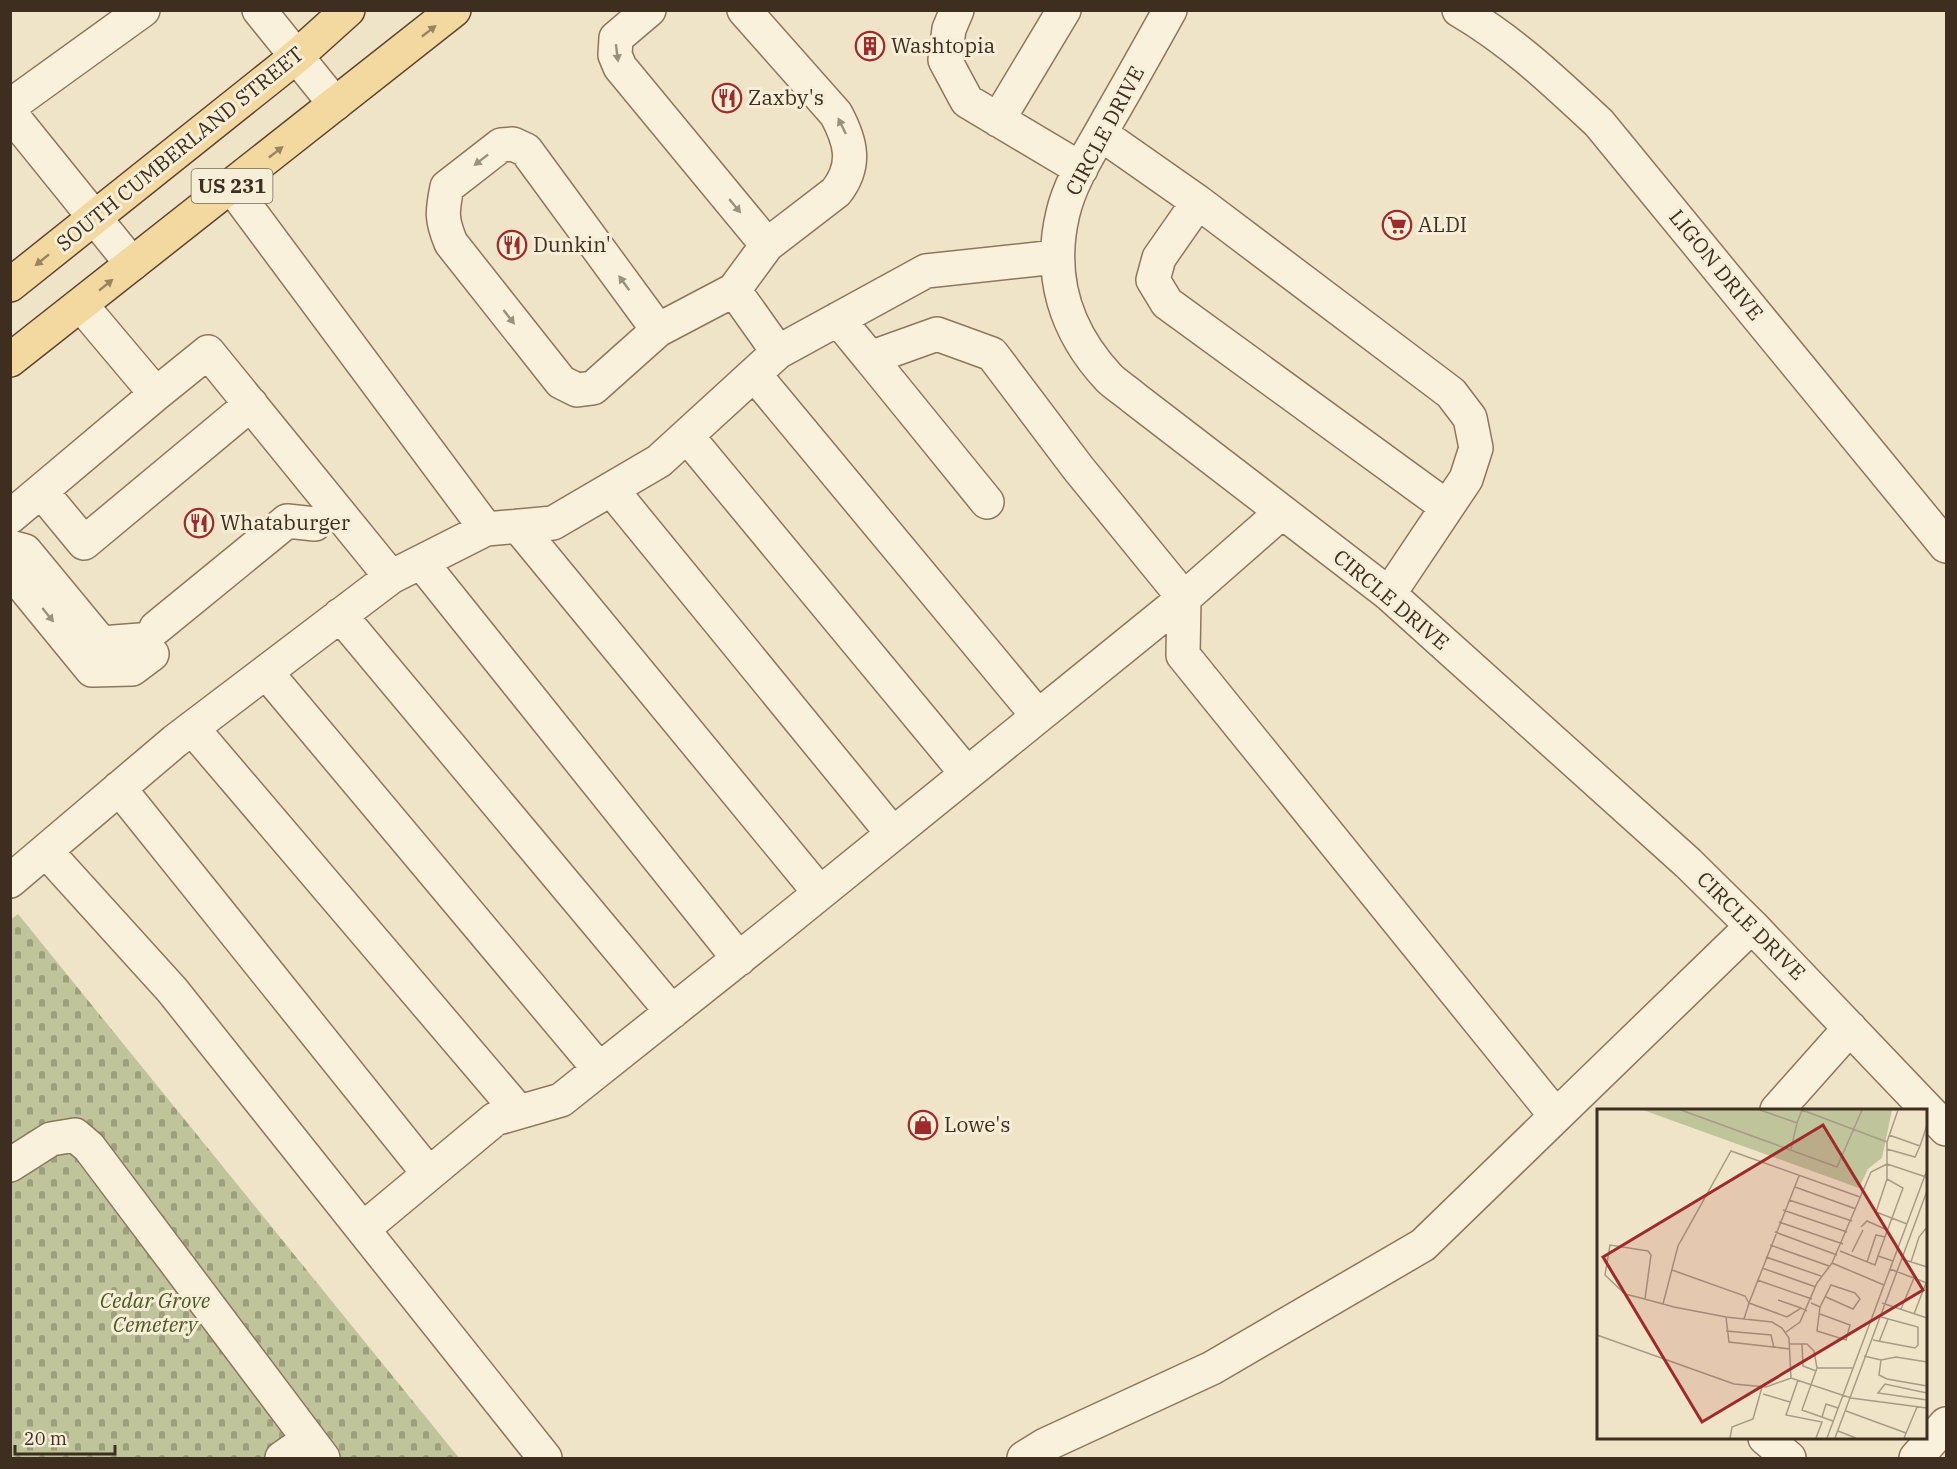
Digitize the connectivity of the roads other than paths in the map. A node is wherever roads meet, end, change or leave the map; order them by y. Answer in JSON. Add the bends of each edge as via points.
{"nodes":[{"id":1,"x":143,"y":10,"type":"edge"},
{"id":2,"x":259,"y":10,"type":"edge"},
{"id":3,"x":348,"y":10,"type":"edge"},
{"id":4,"x":454,"y":10,"type":"edge"},
{"id":5,"x":649,"y":10,"type":"edge"},
{"id":6,"x":744,"y":10,"type":"edge"},
{"id":7,"x":957,"y":10,"type":"edge"},
{"id":8,"x":1064,"y":10,"type":"edge"},
{"id":9,"x":1170,"y":10,"type":"edge"},
{"id":10,"x":1459,"y":10,"type":"edge"},
{"id":11,"x":297,"y":56,"type":"junction"},
{"id":12,"x":335,"y":105,"type":"junction"},
{"id":13,"x":10,"y":106,"type":"edge"},
{"id":14,"x":10,"y":113,"type":"edge"},
{"id":15,"x":998,"y":120,"type":"junction"},
{"id":16,"x":1101,"y":134,"type":"junction"},
{"id":17,"x":1081,"y":169,"type":"junction"},
{"id":18,"x":231,"y":186,"type":"junction"},
{"id":19,"x":1198,"y":202,"type":"junction"},
{"id":20,"x":95,"y":218,"type":"junction"},
{"id":21,"x":767,"y":245,"type":"junction"},
{"id":22,"x":1056,"y":257,"type":"junction"},
{"id":23,"x":132,"y":264,"type":"junction"},
{"id":24,"x":11,"y":284,"type":"edge"},
{"id":25,"x":734,"y":290,"type":"junction"},
{"id":26,"x":81,"y":305,"type":"junction"},
{"id":27,"x":838,"y":319,"type":"junction"},
{"id":28,"x":658,"y":330,"type":"junction"},
{"id":29,"x":778,"y":352,"type":"junction"},
{"id":30,"x":870,"y":358,"type":"junction"},
{"id":31,"x":10,"y":360,"type":"edge"},
{"id":32,"x":754,"y":374,"type":"junction"},
{"id":33,"x":156,"y":394,"type":"junction"},
{"id":34,"x":250,"y":404,"type":"junction"},
{"id":35,"x":687,"y":436,"type":"junction"},
{"id":36,"x":611,"y":489,"type":"junction"},
{"id":37,"x":41,"y":491,"type":"junction"},
{"id":38,"x":987,"y":502,"type":"dead end"},
{"id":39,"x":1447,"y":507,"type":"junction"},
{"id":40,"x":1282,"y":512,"type":"junction"},
{"id":41,"x":325,"y":516,"type":"junction"},
{"id":42,"x":10,"y":517,"type":"edge"},
{"id":43,"x":518,"y":526,"type":"junction"},
{"id":44,"x":486,"y":529,"type":"junction"},
{"id":45,"x":1947,"y":546,"type":"edge"},
{"id":46,"x":10,"y":547,"type":"edge"},
{"id":47,"x":421,"y":562,"type":"junction"},
{"id":48,"x":10,"y":570,"type":"edge"},
{"id":49,"x":391,"y":577,"type":"junction"},
{"id":50,"x":1389,"y":594,"type":"junction"},
{"id":51,"x":1184,"y":598,"type":"junction"},
{"id":52,"x":340,"y":615,"type":"junction"},
{"id":53,"x":160,"y":639,"type":"junction"},
{"id":54,"x":266,"y":672,"type":"junction"},
{"id":55,"x":1038,"y":716,"type":"junction"},
{"id":56,"x":192,"y":728,"type":"junction"},
{"id":57,"x":967,"y":774,"type":"junction"},
{"id":58,"x":119,"y":788,"type":"junction"},
{"id":59,"x":893,"y":834,"type":"junction"},
{"id":60,"x":46,"y":851,"type":"junction"},
{"id":61,"x":10,"y":881,"type":"edge"},
{"id":62,"x":820,"y":893,"type":"junction"},
{"id":63,"x":1752,"y":926,"type":"junction"},
{"id":64,"x":739,"y":959,"type":"junction"},
{"id":65,"x":672,"y":1012,"type":"junction"},
{"id":66,"x":1850,"y":1028,"type":"junction"},
{"id":67,"x":599,"y":1069,"type":"junction"},
{"id":68,"x":1778,"y":1109,"type":"edge"},
{"id":69,"x":519,"y":1112,"type":"junction"},
{"id":70,"x":1556,"y":1116,"type":"junction"},
{"id":71,"x":1947,"y":1129,"type":"edge"},
{"id":72,"x":10,"y":1165,"type":"edge"},
{"id":73,"x":429,"y":1174,"type":"junction"},
{"id":74,"x":363,"y":1229,"type":"junction"},
{"id":75,"x":1947,"y":1424,"type":"edge"},
{"id":76,"x":1767,"y":1439,"type":"edge"},
{"id":77,"x":304,"y":1452,"type":"edge"},
{"id":78,"x":545,"y":1458,"type":"edge"},
{"id":79,"x":1024,"y":1458,"type":"edge"},
{"id":80,"x":1789,"y":1458,"type":"edge"},
{"id":81,"x":1916,"y":1458,"type":"edge"}],
"edges":[{"from":1,"to":13,"type":"street"},
{"from":2,"to":11,"type":"street"},
{"from":3,"to":11,"type":"main road","name":"SOUTH CUMBERLAND STREET","number":"US 231"},
{"from":12,"to":4,"type":"main road","number":"US 231","one_way":true},
{"from":5,"to":21,"type":"street","one_way":true,"via":[[616,38],[615,55],[620,67]]},
{"from":21,"to":6,"type":"street","one_way":true,"via":[[836,192],[844,182],[850,149],[836,114]]},
{"from":7,"to":15,"type":"street","via":[[949,29],[945,60],[967,101]]},
{"from":8,"to":15,"type":"street"},
{"from":9,"to":16,"type":"street","name":"CIRCLE DRIVE"},
{"from":10,"to":45,"type":"street","name":"LIGON DRIVE","via":[[1536,64],[1599,123]]},
{"from":11,"to":12,"type":"street"},
{"from":11,"to":20,"type":"main road","name":"SOUTH CUMBERLAND STREET","number":"US 231"},
{"from":18,"to":12,"type":"main road","number":"US 231","one_way":true},
{"from":14,"to":20,"type":"street"},
{"from":15,"to":17,"type":"street"},
{"from":16,"to":17,"type":"street","name":"CIRCLE DRIVE"},
{"from":16,"to":19,"type":"street"},
{"from":17,"to":22,"type":"street","name":"CIRCLE DRIVE","via":[[1063,212]]},
{"from":18,"to":23,"type":"main road","number":"US 231"},
{"from":18,"to":44,"type":"street"},
{"from":19,"to":39,"type":"street","via":[[1451,393],[1470,418],[1476,448],[1466,479]]},
{"from":19,"to":39,"type":"street","via":[[1160,258],[1153,280],[1167,303]]},
{"from":20,"to":23,"type":"street"},
{"from":20,"to":24,"type":"main road","name":"SOUTH CUMBERLAND STREET","number":"US 231","one_way":true},
{"from":21,"to":25,"type":"street"},
{"from":22,"to":27,"type":"street","via":[[926,271]]},
{"from":22,"to":40,"type":"street","name":"CIRCLE DRIVE","via":[[1063,304],[1088,350],[1109,378]]},
{"from":26,"to":23,"type":"main road","number":"US 231","one_way":true},
{"from":25,"to":28,"type":"street"},
{"from":25,"to":29,"type":"street"},
{"from":26,"to":31,"type":"main road","number":"US 231"},
{"from":26,"to":33,"type":"street"},
{"from":27,"to":29,"type":"street"},
{"from":27,"to":30,"type":"street"},
{"from":28,"to":28,"type":"street","one_way":true,"via":[[526,150],[513,144],[501,145],[447,187],[443,225],[451,243],[561,382],[577,390],[593,388]]},
{"from":29,"to":32,"type":"street"},
{"from":30,"to":38,"type":"street"},
{"from":30,"to":51,"type":"street","via":[[937,334],[992,354]]},
{"from":32,"to":35,"type":"street"},
{"from":32,"to":55,"type":"street"},
{"from":33,"to":34,"type":"street","via":[[208,352]]},
{"from":33,"to":37,"type":"street"},
{"from":34,"to":37,"type":"street","via":[[84,543]]},
{"from":34,"to":41,"type":"street"},
{"from":35,"to":36,"type":"street","via":[[659,461]]},
{"from":35,"to":57,"type":"street"},
{"from":36,"to":43,"type":"street","via":[[553,523]]},
{"from":36,"to":59,"type":"street"},
{"from":37,"to":42,"type":"street"},
{"from":39,"to":50,"type":"street"},
{"from":40,"to":50,"type":"street","name":"CIRCLE DRIVE"},
{"from":40,"to":51,"type":"street"},
{"from":41,"to":49,"type":"street"},
{"from":41,"to":53,"type":"street"},
{"from":41,"to":53,"type":"street","via":[[287,521],[194,597]]},
{"from":43,"to":44,"type":"street"},
{"from":43,"to":62,"type":"street"},
{"from":44,"to":47,"type":"street"},
{"from":46,"to":53,"type":"street","via":[[25,551],[101,644]]},
{"from":47,"to":49,"type":"street"},
{"from":47,"to":64,"type":"street"},
{"from":48,"to":53,"type":"street","one_way":true,"via":[[92,670],[132,669]]},
{"from":49,"to":52,"type":"street"},
{"from":50,"to":63,"type":"street","name":"CIRCLE DRIVE","via":[[1688,863]]},
{"from":51,"to":55,"type":"street"},
{"from":51,"to":70,"type":"street","via":[[1183,655]]},
{"from":52,"to":54,"type":"street"},
{"from":52,"to":65,"type":"street"},
{"from":54,"to":56,"type":"street"},
{"from":54,"to":67,"type":"street"},
{"from":55,"to":57,"type":"street"},
{"from":56,"to":58,"type":"street"},
{"from":56,"to":69,"type":"street"},
{"from":57,"to":59,"type":"street"},
{"from":58,"to":60,"type":"street"},
{"from":58,"to":73,"type":"street"},
{"from":59,"to":62,"type":"street"},
{"from":60,"to":61,"type":"street"},
{"from":60,"to":74,"type":"street","via":[[172,990]]},
{"from":62,"to":64,"type":"street"},
{"from":63,"to":66,"type":"street","name":"CIRCLE DRIVE"},
{"from":63,"to":70,"type":"street"},
{"from":64,"to":65,"type":"street"},
{"from":65,"to":67,"type":"street"},
{"from":66,"to":68,"type":"street"},
{"from":66,"to":71,"type":"street","name":"CIRCLE DRIVE"},
{"from":67,"to":69,"type":"street","via":[[561,1100]]},
{"from":69,"to":73,"type":"street","via":[[495,1119]]},
{"from":70,"to":79,"type":"street","via":[[1423,1245],[1212,1368]]},
{"from":72,"to":77,"type":"street","via":[[51,1139],[75,1135],[89,1147]]},
{"from":73,"to":74,"type":"street"},
{"from":74,"to":78,"type":"street"},
{"from":75,"to":81,"type":"street"},
{"from":76,"to":80,"type":"street"}]}
